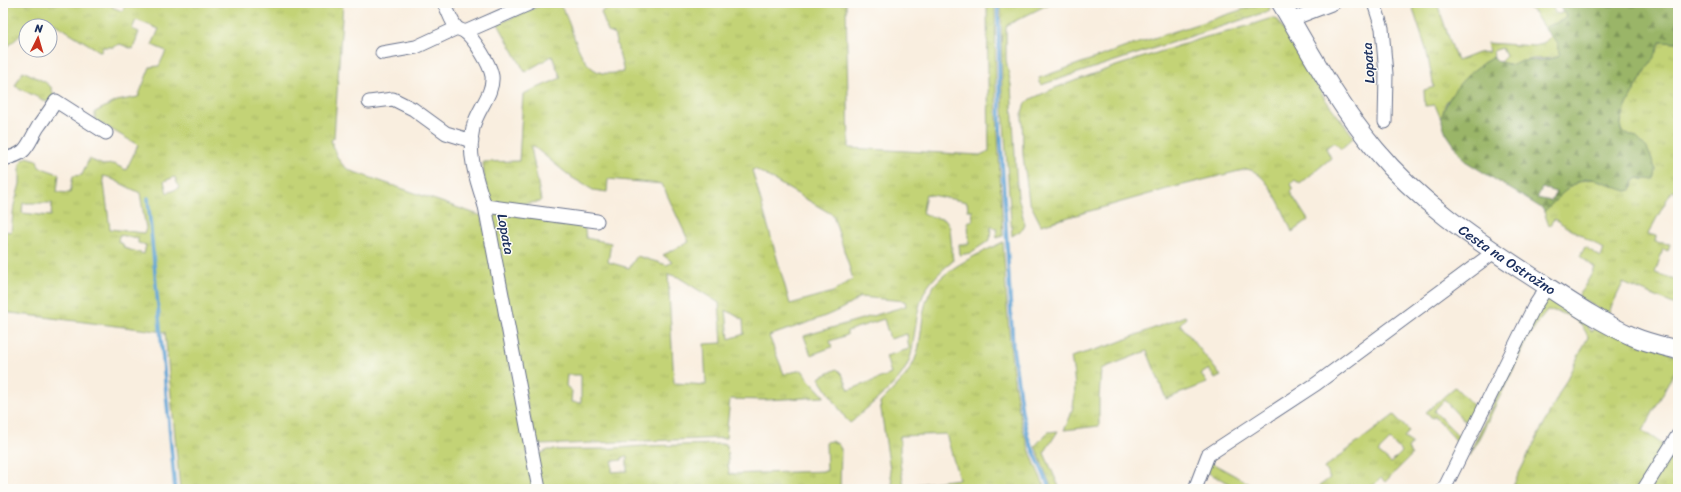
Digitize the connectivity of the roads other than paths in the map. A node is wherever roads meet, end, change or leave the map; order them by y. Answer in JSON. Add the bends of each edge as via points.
{"nodes":[{"id":1,"x":444,"y":3,"type":"edge"},
{"id":2,"x":531,"y":3,"type":"edge"},
{"id":3,"x":1281,"y":3,"type":"edge"},
{"id":4,"x":1334,"y":3,"type":"edge"},
{"id":5,"x":1374,"y":3,"type":"edge"},
{"id":6,"x":1290,"y":20,"type":"junction"},
{"id":7,"x":461,"y":30,"type":"junction"},
{"id":8,"x":382,"y":53,"type":"dead end"},
{"id":9,"x":369,"y":102,"type":"dead end"},
{"id":10,"x":1385,"y":122,"type":"dead end"},
{"id":11,"x":106,"y":133,"type":"dead end"},
{"id":12,"x":472,"y":141,"type":"junction"},
{"id":13,"x":3,"y":159,"type":"edge"},
{"id":14,"x":485,"y":206,"type":"junction"},
{"id":15,"x":598,"y":221,"type":"dead end"},
{"id":16,"x":1494,"y":252,"type":"junction"},
{"id":17,"x":1547,"y":287,"type":"junction"},
{"id":18,"x":1678,"y":350,"type":"edge"},
{"id":19,"x":1678,"y":435,"type":"edge"},
{"id":20,"x":539,"y":489,"type":"edge"},
{"id":21,"x":1196,"y":489,"type":"edge"},
{"id":22,"x":1444,"y":489,"type":"edge"},
{"id":23,"x":1644,"y":489,"type":"edge"}],
"edges":[{"from":1,"to":7,"type":"street","name":"Lopata"},
{"from":2,"to":7,"type":"street"},
{"from":3,"to":6,"type":"street","name":"Cesta na Ostrožno"},
{"from":4,"to":6,"type":"street"},
{"from":5,"to":10,"type":"street","name":"Lopata","via":[[1382,28],[1386,74]]},
{"from":6,"to":16,"type":"street","name":"Cesta na Ostrožno","via":[[1332,90],[1362,132],[1396,172],[1426,202]]},
{"from":7,"to":8,"type":"street","via":[[416,47]]},
{"from":7,"to":12,"type":"street","name":"Lopata","via":[[476,45],[492,77],[491,88],[473,127]]},
{"from":9,"to":12,"type":"street","via":[[393,99],[413,109],[446,133]]},
{"from":11,"to":13,"type":"street","via":[[56,101],[29,146],[16,156]]},
{"from":12,"to":14,"type":"street","name":"Lopata","via":[[475,174]]},
{"from":14,"to":15,"type":"street"},
{"from":14,"to":20,"type":"street","name":"Lopata"},
{"from":16,"to":17,"type":"street","name":"Cesta na Ostrožno"},
{"from":16,"to":21,"type":"street","via":[[1316,384],[1208,455]]},
{"from":17,"to":18,"type":"street","name":"Cesta na Ostrožno","via":[[1636,338]]},
{"from":17,"to":22,"type":"street","via":[[1534,306]]},
{"from":19,"to":23,"type":"street"}]}
